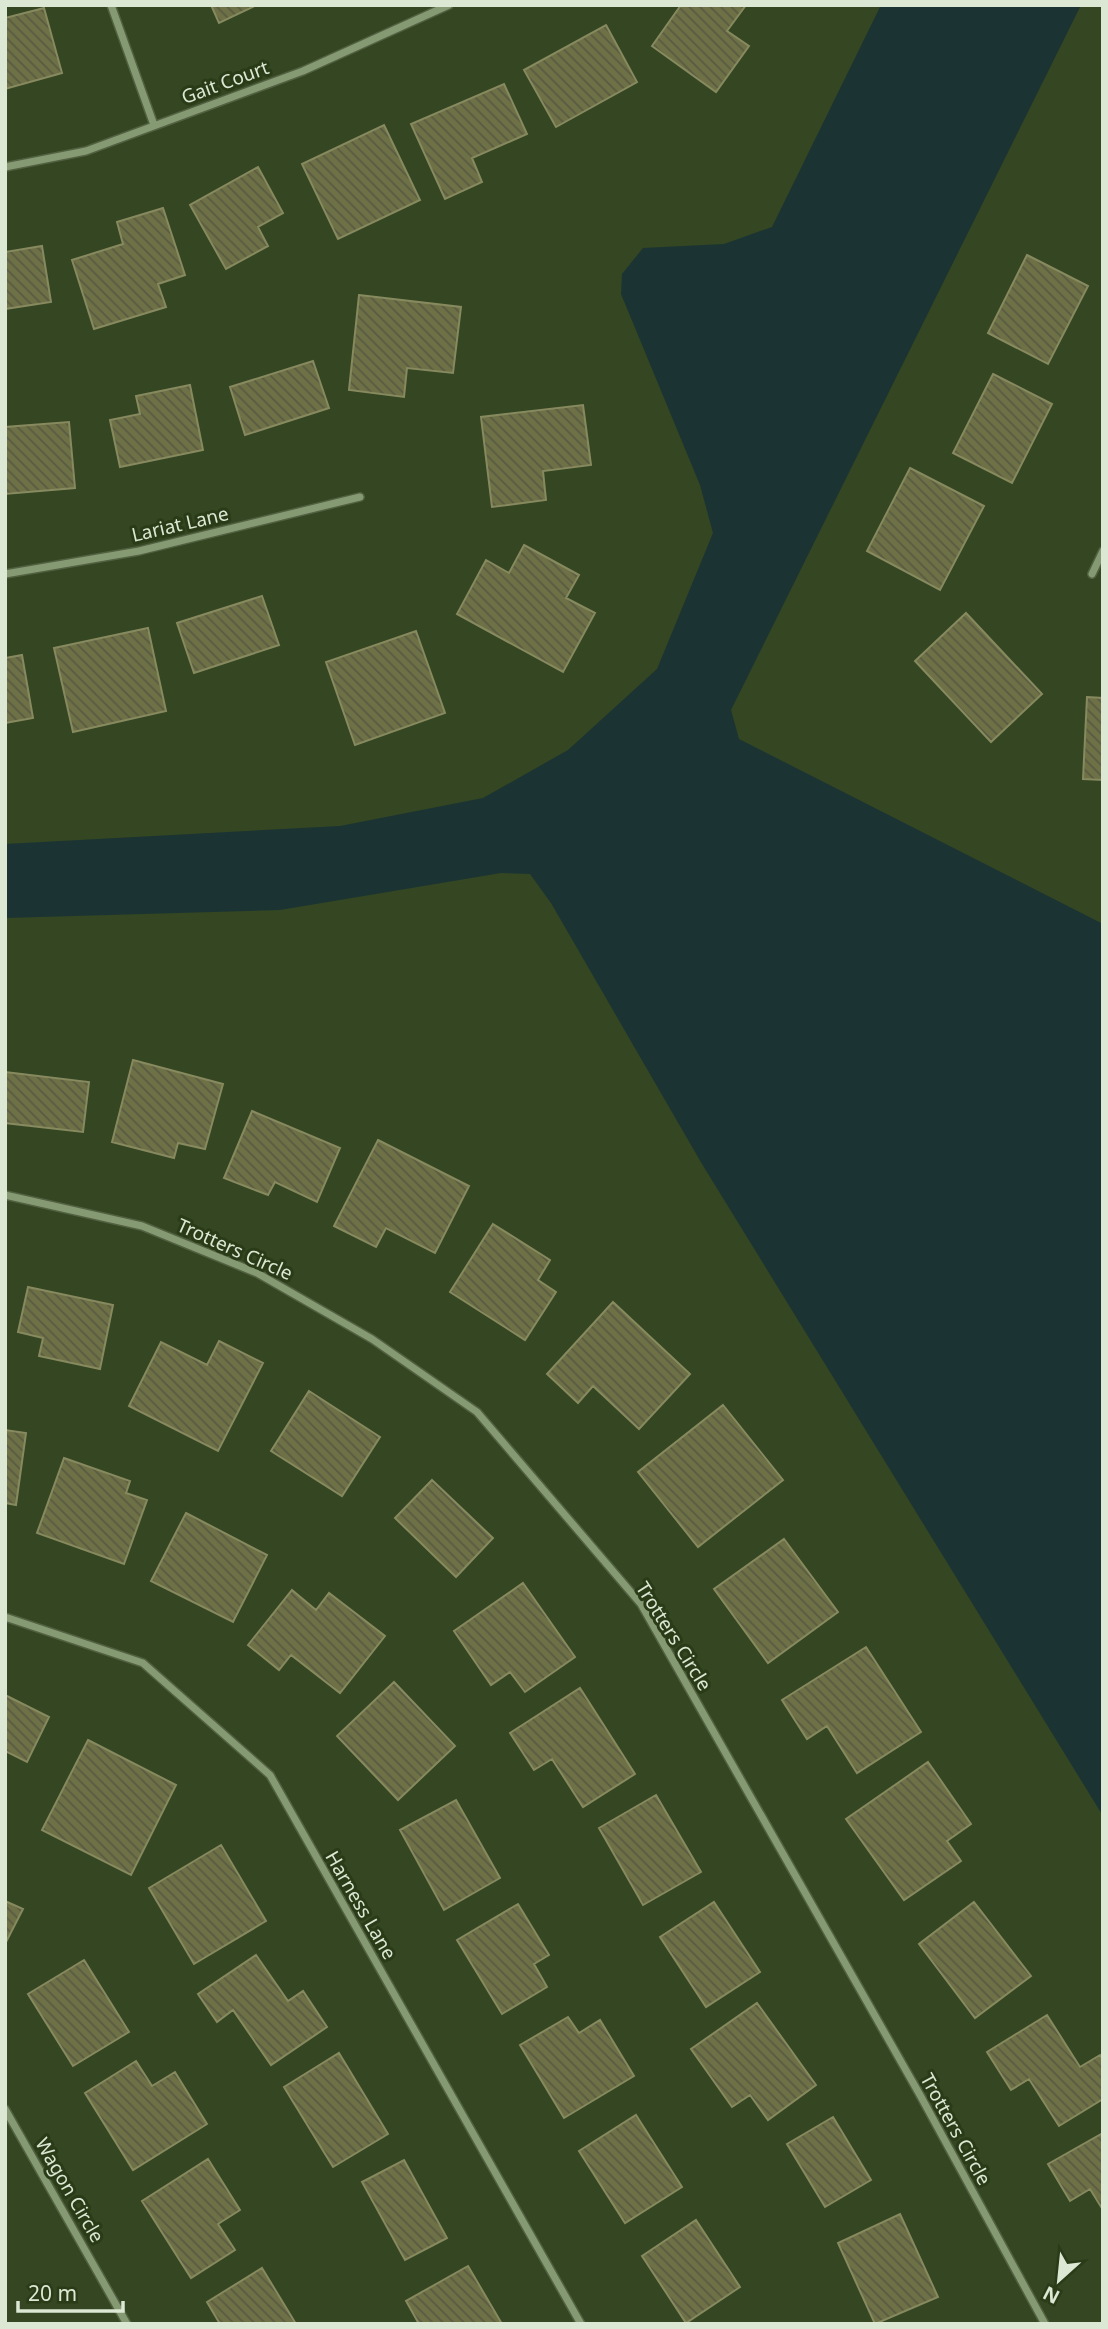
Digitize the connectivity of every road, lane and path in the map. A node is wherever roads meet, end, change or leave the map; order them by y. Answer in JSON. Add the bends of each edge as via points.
{"nodes":[{"id":1,"x":111,"y":5,"type":"edge"},
{"id":2,"x":449,"y":5,"type":"edge"},
{"id":3,"x":154,"y":125,"type":"junction"},
{"id":4,"x":5,"y":167,"type":"edge"},
{"id":5,"x":360,"y":497,"type":"dead end"},
{"id":6,"x":1103,"y":551,"type":"edge"},
{"id":7,"x":1092,"y":574,"type":"dead end"},
{"id":8,"x":5,"y":575,"type":"edge"},
{"id":9,"x":5,"y":1195,"type":"edge"},
{"id":10,"x":5,"y":1617,"type":"edge"},
{"id":11,"x":5,"y":2109,"type":"edge"},
{"id":12,"x":127,"y":2324,"type":"edge"},
{"id":13,"x":581,"y":2324,"type":"edge"},
{"id":14,"x":1045,"y":2324,"type":"edge"}],
"edges":[{"from":1,"to":3,"type":"street"},
{"from":2,"to":3,"type":"street","name":"Gait Court","via":[[303,71]]},
{"from":3,"to":4,"type":"street","name":"Gait Court","via":[[86,151]]},
{"from":5,"to":8,"type":"street","name":"Lariat Lane","via":[[139,551]]},
{"from":6,"to":7,"type":"street"},
{"from":9,"to":14,"type":"street","name":"Trotters Circle","via":[[142,1226],[257,1273],[372,1339],[477,1412],[641,1604]]},
{"from":10,"to":13,"type":"street","name":"Harness Lane","via":[[143,1663],[270,1775]]},
{"from":11,"to":12,"type":"street","name":"Wagon Circle"}]}
